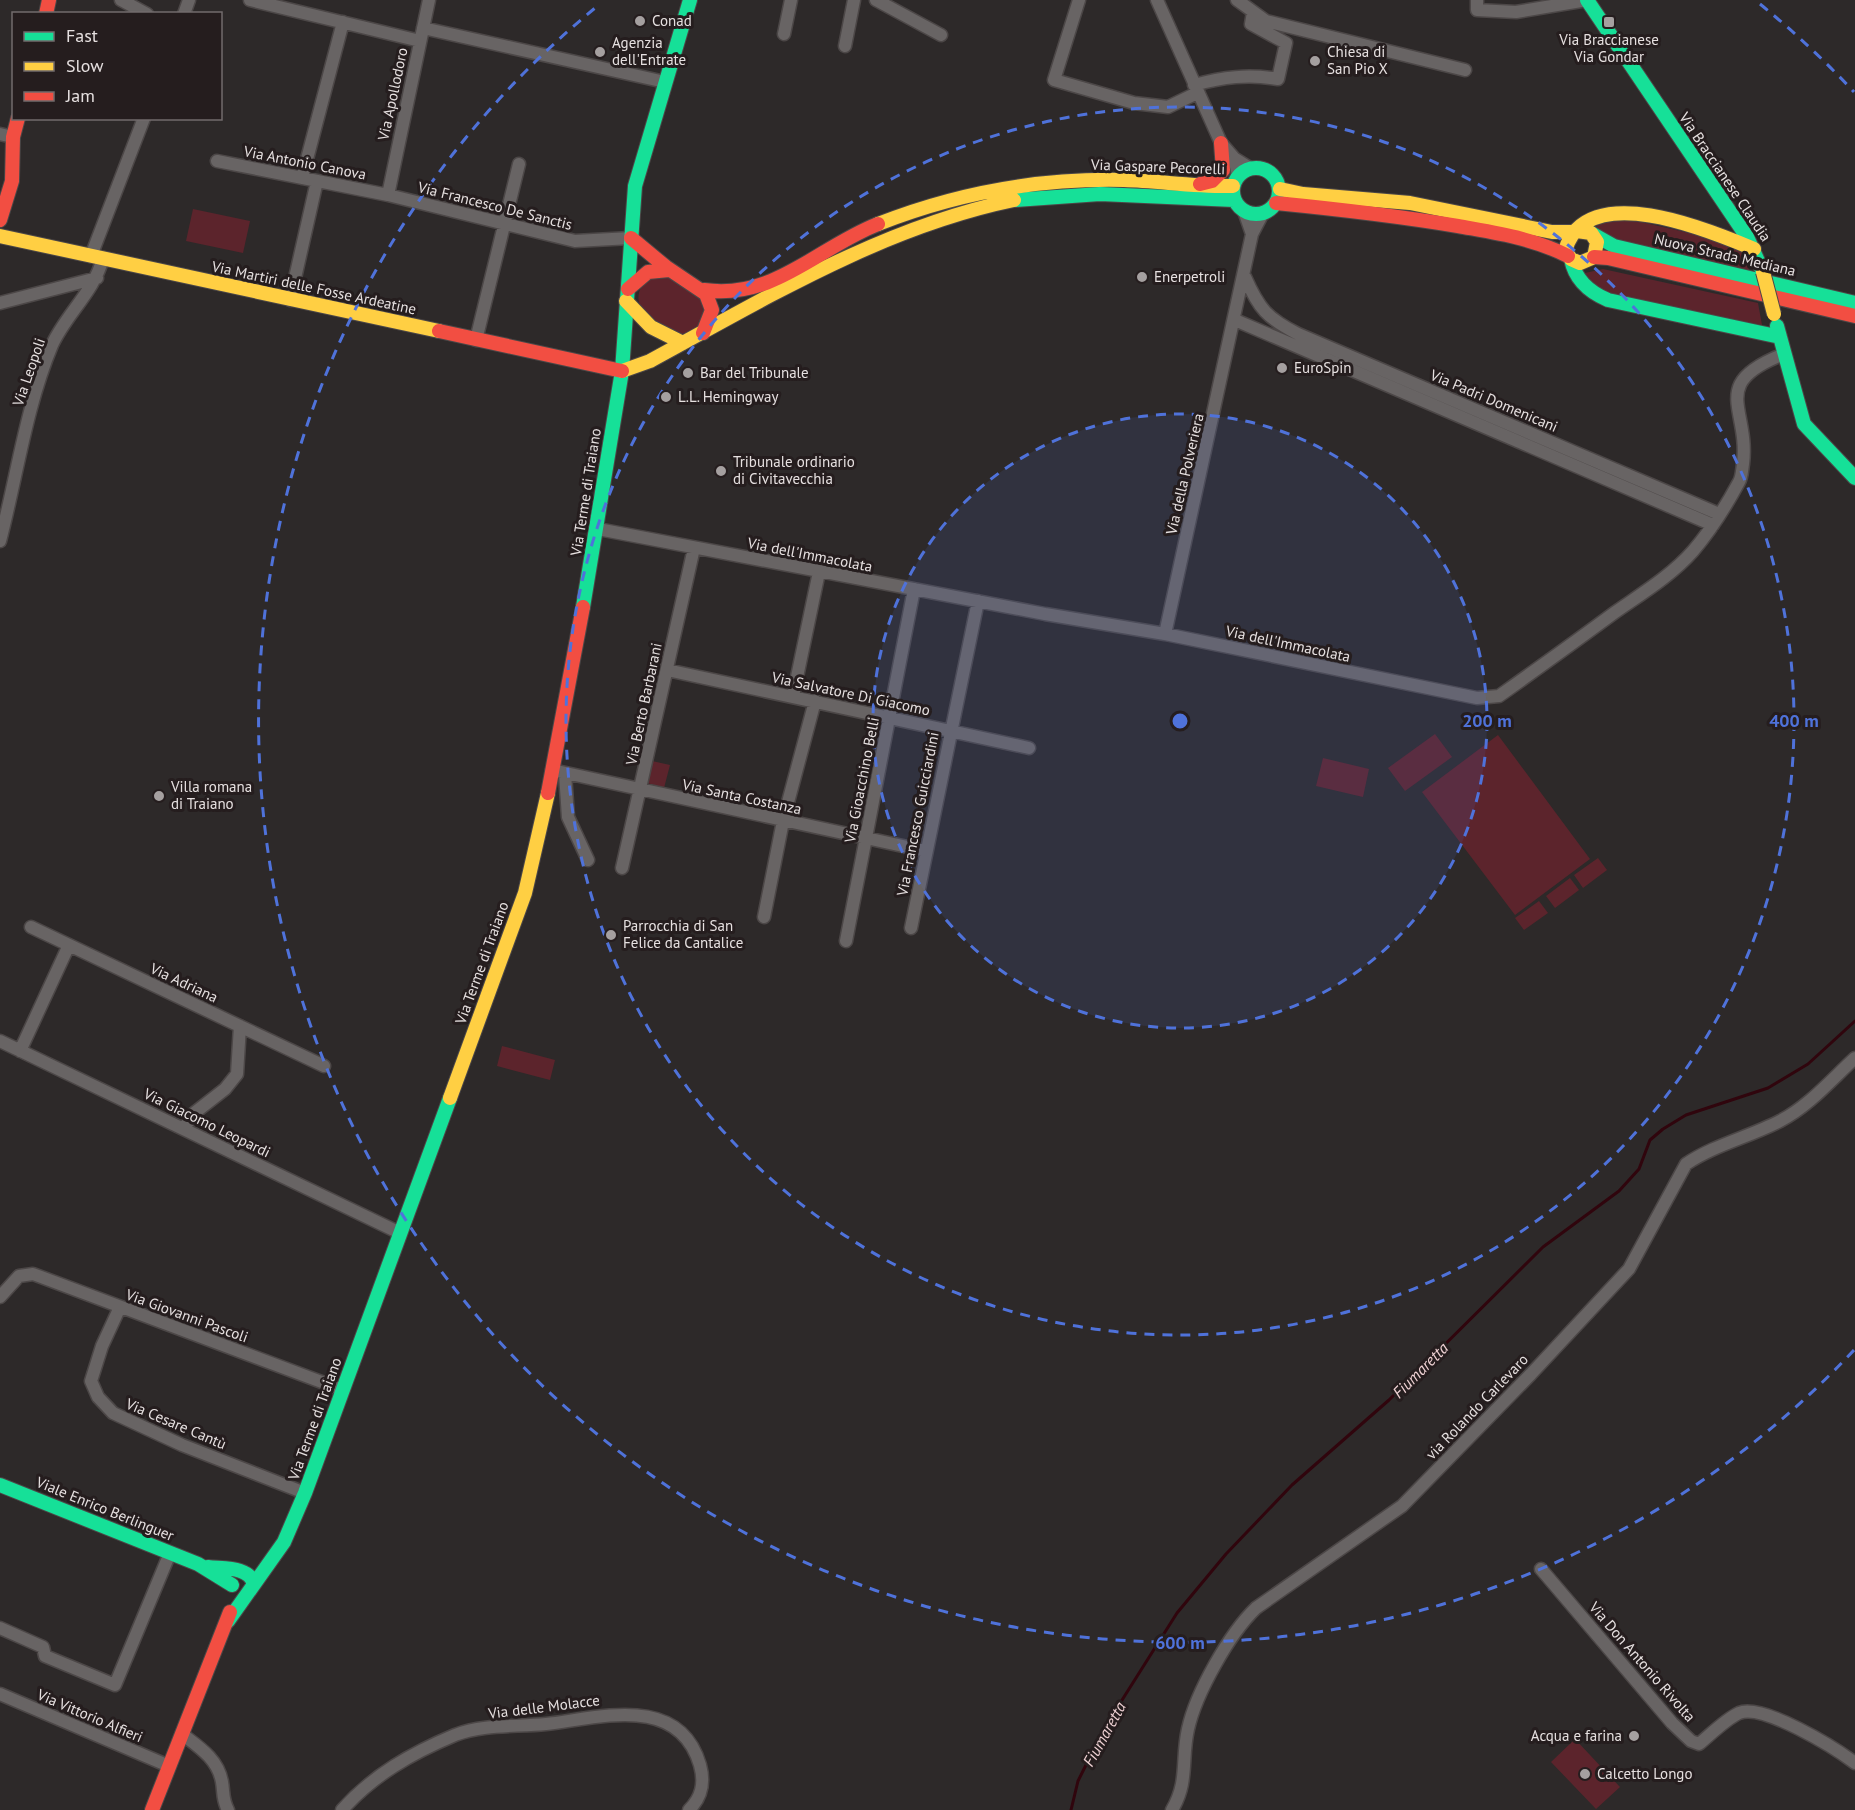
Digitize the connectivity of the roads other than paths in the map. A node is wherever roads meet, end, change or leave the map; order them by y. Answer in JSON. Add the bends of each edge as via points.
{"nodes":[{"id":1,"x":122,"y":0,"type":"edge"},
{"id":2,"x":250,"y":0,"type":"edge"},
{"id":3,"x":429,"y":0,"type":"edge"},
{"id":4,"x":690,"y":0,"type":"edge"},
{"id":5,"x":791,"y":0,"type":"edge"},
{"id":6,"x":854,"y":0,"type":"edge"},
{"id":7,"x":876,"y":0,"type":"edge"},
{"id":8,"x":1079,"y":0,"type":"edge"},
{"id":9,"x":1157,"y":0,"type":"edge"},
{"id":10,"x":1237,"y":0,"type":"edge"},
{"id":11,"x":1587,"y":0,"type":"edge"},
{"id":12,"x":1477,"y":5,"type":"edge"},
{"id":13,"x":143,"y":12,"type":"edge"},
{"id":14,"x":1253,"y":12,"type":"junction"},
{"id":15,"x":343,"y":22,"type":"junction"},
{"id":16,"x":423,"y":27,"type":"junction"},
{"id":17,"x":784,"y":34,"type":"dead end"},
{"id":18,"x":941,"y":35,"type":"dead end"},
{"id":19,"x":420,"y":41,"type":"junction"},
{"id":20,"x":844,"y":46,"type":"dead end"},
{"id":21,"x":1465,"y":70,"type":"dead end"},
{"id":22,"x":665,"y":82,"type":"junction"},
{"id":23,"x":1195,"y":89,"type":"junction"},
{"id":24,"x":17,"y":120,"type":"edge"},
{"id":25,"x":143,"y":120,"type":"edge"},
{"id":26,"x":6,"y":136,"type":"edge"},
{"id":27,"x":1221,"y":143,"type":"junction"},
{"id":28,"x":217,"y":161,"type":"dead end"},
{"id":29,"x":519,"y":164,"type":"dead end"},
{"id":30,"x":302,"y":178,"type":"junction"},
{"id":31,"x":317,"y":181,"type":"junction"},
{"id":32,"x":1239,"y":182,"type":"junction"},
{"id":33,"x":1194,"y":187,"type":"junction"},
{"id":34,"x":388,"y":195,"type":"junction"},
{"id":35,"x":1278,"y":196,"type":"junction"},
{"id":36,"x":1719,"y":196,"type":"junction"},
{"id":37,"x":1245,"y":212,"type":"junction"},
{"id":38,"x":1263,"y":213,"type":"junction"},
{"id":39,"x":0,"y":220,"type":"edge"},
{"id":40,"x":504,"y":223,"type":"junction"},
{"id":41,"x":1701,"y":229,"type":"junction"},
{"id":42,"x":1580,"y":232,"type":"junction"},
{"id":43,"x":1252,"y":234,"type":"junction"},
{"id":44,"x":0,"y":236,"type":"edge"},
{"id":45,"x":631,"y":238,"type":"junction"},
{"id":46,"x":1754,"y":249,"type":"junction"},
{"id":47,"x":97,"y":257,"type":"junction"},
{"id":48,"x":1569,"y":257,"type":"junction"},
{"id":49,"x":1594,"y":257,"type":"junction"},
{"id":50,"x":669,"y":270,"type":"junction"},
{"id":51,"x":1245,"y":277,"type":"junction"},
{"id":52,"x":97,"y":278,"type":"junction"},
{"id":53,"x":704,"y":290,"type":"junction"},
{"id":54,"x":627,"y":295,"type":"junction"},
{"id":55,"x":290,"y":300,"type":"junction"},
{"id":56,"x":0,"y":303,"type":"edge"},
{"id":57,"x":1855,"y":303,"type":"edge"},
{"id":58,"x":1260,"y":307,"type":"junction"},
{"id":59,"x":1236,"y":315,"type":"junction"},
{"id":60,"x":1855,"y":316,"type":"edge"},
{"id":61,"x":1251,"y":326,"type":"junction"},
{"id":62,"x":703,"y":333,"type":"junction"},
{"id":63,"x":1780,"y":338,"type":"junction"},
{"id":64,"x":476,"y":340,"type":"junction"},
{"id":65,"x":683,"y":343,"type":"junction"},
{"id":66,"x":1784,"y":354,"type":"junction"},
{"id":67,"x":622,"y":371,"type":"junction"},
{"id":68,"x":1855,"y":478,"type":"edge"},
{"id":69,"x":1716,"y":520,"type":"junction"},
{"id":70,"x":598,"y":529,"type":"junction"},
{"id":71,"x":0,"y":541,"type":"edge"},
{"id":72,"x":694,"y":548,"type":"junction"},
{"id":73,"x":819,"y":572,"type":"junction"},
{"id":74,"x":914,"y":590,"type":"junction"},
{"id":75,"x":978,"y":602,"type":"junction"},
{"id":76,"x":1164,"y":634,"type":"junction"},
{"id":77,"x":667,"y":670,"type":"junction"},
{"id":78,"x":793,"y":696,"type":"junction"},
{"id":79,"x":815,"y":701,"type":"junction"},
{"id":80,"x":889,"y":717,"type":"junction"},
{"id":81,"x":950,"y":731,"type":"junction"},
{"id":82,"x":1029,"y":748,"type":"dead end"},
{"id":83,"x":558,"y":772,"type":"junction"},
{"id":84,"x":640,"y":791,"type":"junction"},
{"id":85,"x":783,"y":821,"type":"junction"},
{"id":86,"x":866,"y":838,"type":"junction"},
{"id":87,"x":926,"y":851,"type":"junction"},
{"id":88,"x":588,"y":860,"type":"dead end"},
{"id":89,"x":622,"y":867,"type":"dead end"},
{"id":90,"x":764,"y":917,"type":"dead end"},
{"id":91,"x":31,"y":927,"type":"dead end"},
{"id":92,"x":911,"y":928,"type":"dead end"},
{"id":93,"x":846,"y":941,"type":"dead end"},
{"id":94,"x":69,"y":945,"type":"junction"},
{"id":95,"x":240,"y":1026,"type":"junction"},
{"id":96,"x":0,"y":1041,"type":"edge"},
{"id":97,"x":20,"y":1051,"type":"junction"},
{"id":98,"x":1855,"y":1058,"type":"edge"},
{"id":99,"x":324,"y":1066,"type":"dead end"},
{"id":100,"x":184,"y":1129,"type":"junction"},
{"id":101,"x":400,"y":1233,"type":"junction"},
{"id":102,"x":0,"y":1297,"type":"edge"},
{"id":103,"x":120,"y":1307,"type":"junction"},
{"id":104,"x":343,"y":1390,"type":"junction"},
{"id":105,"x":0,"y":1485,"type":"edge"},
{"id":106,"x":305,"y":1493,"type":"junction"},
{"id":107,"x":284,"y":1542,"type":"junction"},
{"id":108,"x":170,"y":1553,"type":"junction"},
{"id":109,"x":198,"y":1564,"type":"junction"},
{"id":110,"x":1541,"y":1569,"type":"dead end"},
{"id":111,"x":243,"y":1571,"type":"junction"},
{"id":112,"x":233,"y":1587,"type":"junction"},
{"id":113,"x":252,"y":1588,"type":"junction"},
{"id":114,"x":228,"y":1621,"type":"junction"},
{"id":115,"x":0,"y":1628,"type":"edge"},
{"id":116,"x":0,"y":1694,"type":"edge"},
{"id":117,"x":182,"y":1734,"type":"junction"},
{"id":118,"x":1855,"y":1764,"type":"edge"},
{"id":119,"x":169,"y":1766,"type":"junction"},
{"id":120,"x":152,"y":1810,"type":"edge"},
{"id":121,"x":228,"y":1810,"type":"edge"},
{"id":122,"x":342,"y":1810,"type":"edge"},
{"id":123,"x":689,"y":1810,"type":"edge"},
{"id":124,"x":1172,"y":1810,"type":"edge"}],
"edges":[{"from":1,"to":13,"type":"street"},
{"from":2,"to":15,"type":"street"},
{"from":3,"to":16,"type":"street","name":"Via Apollodoro"},
{"from":4,"to":22,"type":"street"},
{"from":5,"to":17,"type":"street"},
{"from":6,"to":20,"type":"street"},
{"from":7,"to":18,"type":"street"},
{"from":8,"to":23,"type":"street","via":[[1054,80],[1134,103],[1168,107]]},
{"from":9,"to":23,"type":"street"},
{"from":10,"to":14,"type":"street"},
{"from":11,"to":12,"type":"street","via":[[1516,12]]},
{"from":11,"to":36,"type":"street","name":"Via Braccianese Claudia"},
{"from":14,"to":21,"type":"street","via":[[1266,21]]},
{"from":14,"to":23,"type":"street","via":[[1251,24],[1286,43],[1278,79],[1254,75],[1223,77]]},
{"from":15,"to":19,"type":"street"},
{"from":15,"to":30,"type":"street"},
{"from":16,"to":19,"type":"street","name":"Via Apollodoro"},
{"from":16,"to":22,"type":"street"},
{"from":19,"to":34,"type":"street","name":"Via Apollodoro"},
{"from":22,"to":45,"type":"street","via":[[635,186]]},
{"from":23,"to":27,"type":"street"},
{"from":24,"to":26,"type":"street"},
{"from":25,"to":47,"type":"street","name":"Via Leopoli"},
{"from":26,"to":39,"type":"street","via":[[12,182]]},
{"from":27,"to":32,"type":"street","via":[[1234,158]]},
{"from":27,"to":33,"type":"street","via":[[1223,170],[1212,181]]},
{"from":28,"to":30,"type":"street","name":"Via Antonio Canova"},
{"from":29,"to":40,"type":"street"},
{"from":30,"to":31,"type":"street","name":"Via Antonio Canova"},
{"from":31,"to":34,"type":"street","name":"Via Antonio Canova"},
{"from":31,"to":55,"type":"street"},
{"from":32,"to":33,"type":"street","name":"Via Gaspare Pecorelli"},
{"from":32,"to":35,"type":"street","name":"Via Gaspare Pecorelli","via":[[1269,171],[1278,182]]},
{"from":32,"to":37,"type":"street"},
{"from":32,"to":62,"type":"street","name":"Via Gaspare Pecorelli","via":[[1055,195],[985,206],[932,221],[850,254]]},
{"from":33,"to":53,"type":"street","name":"Via Gaspare Pecorelli","via":[[1149,181],[1074,180],[1006,187],[949,200],[869,228],[745,292]]},
{"from":34,"to":40,"type":"street","name":"Via Francesco De Sanctis"},
{"from":35,"to":38,"type":"street"},
{"from":35,"to":42,"type":"street","via":[[1303,194],[1410,203],[1552,232]]},
{"from":35,"to":48,"type":"street","via":[[1510,235],[1551,246]]},
{"from":36,"to":41,"type":"street","via":[[1718,218],[1710,227]]},
{"from":36,"to":46,"type":"street","name":"Via Braccianese Claudia"},
{"from":37,"to":38,"type":"street"},
{"from":37,"to":43,"type":"street","name":"Via della Polveriera"},
{"from":38,"to":43,"type":"street","name":"Via della Polveriera"},
{"from":40,"to":45,"type":"street","name":"Via Francesco De Sanctis","via":[[574,241]]},
{"from":40,"to":64,"type":"street"},
{"from":41,"to":42,"type":"street","via":[[1624,211],[1589,221]]},
{"from":41,"to":46,"type":"street"},
{"from":42,"to":48,"type":"street","via":[[1565,246]]},
{"from":42,"to":49,"type":"street","via":[[1597,242]]},
{"from":42,"to":57,"type":"street","name":"Nuova Strada Mediana","via":[[1614,246]]},
{"from":43,"to":51,"type":"street","name":"Via della Polveriera"},
{"from":44,"to":47,"type":"street","name":"Via Martiri delle Fosse Ardeatine"},
{"from":45,"to":50,"type":"street"},
{"from":45,"to":54,"type":"street","name":"Via Terme di Traiano"},
{"from":46,"to":63,"type":"street","name":"Via Braccianese Claudia","bridge":true},
{"from":47,"to":52,"type":"street","name":"Via Leopoli"},
{"from":47,"to":55,"type":"street","name":"Via Martiri delle Fosse Ardeatine"},
{"from":48,"to":49,"type":"street","via":[[1580,263]]},
{"from":48,"to":63,"type":"street","via":[[1575,275],[1591,293],[1608,300]]},
{"from":49,"to":60,"type":"street","name":"Nuova Strada Mediana"},
{"from":50,"to":53,"type":"street"},
{"from":50,"to":54,"type":"street","via":[[648,272]]},
{"from":51,"to":58,"type":"street","name":"Via Padri Domenicani"},
{"from":51,"to":59,"type":"street","name":"Via della Polveriera"},
{"from":52,"to":56,"type":"street"},
{"from":52,"to":71,"type":"street","name":"Via Leopoli","via":[[61,327],[52,347],[34,398]]},
{"from":53,"to":62,"type":"street","via":[[712,309]]},
{"from":54,"to":65,"type":"street","via":[[644,323]]},
{"from":54,"to":67,"type":"street","name":"Via Terme di Traiano"},
{"from":55,"to":64,"type":"street","name":"Via Martiri delle Fosse Ardeatine"},
{"from":58,"to":59,"type":"street"},
{"from":58,"to":61,"type":"street","via":[[1260,316]]},
{"from":58,"to":69,"type":"street","name":"Via Padri Domenicani","via":[[1298,334]]},
{"from":59,"to":61,"type":"street","name":"Via Padri Domenicani"},
{"from":59,"to":76,"type":"street","name":"Via della Polveriera"},
{"from":61,"to":69,"type":"street","name":"Via Padri Domenicani"},
{"from":62,"to":65,"type":"street"},
{"from":63,"to":66,"type":"street","name":"Via Braccianese Claudia"},
{"from":64,"to":67,"type":"street","name":"Via Martiri delle Fosse Ardeatine"},
{"from":65,"to":67,"type":"street"},
{"from":66,"to":68,"type":"street","name":"Via Braccianese Claudia","via":[[1804,424]]},
{"from":66,"to":69,"type":"street","name":"Via dell'Immacolata","via":[[1765,361],[1745,376],[1736,391],[1737,417],[1745,444],[1741,479]]},
{"from":67,"to":70,"type":"street","name":"Via Terme di Traiano"},
{"from":69,"to":76,"type":"street","name":"Via dell'Immacolata","via":[[1692,552],[1660,581],[1499,696],[1477,698]]},
{"from":70,"to":72,"type":"street","name":"Via dell'Immacolata"},
{"from":70,"to":83,"type":"street","name":"Via Terme di Traiano"},
{"from":72,"to":73,"type":"street","name":"Via dell'Immacolata"},
{"from":72,"to":77,"type":"street","name":"Via Berto Barbarani"},
{"from":73,"to":74,"type":"street","name":"Via dell'Immacolata"},
{"from":73,"to":78,"type":"street"},
{"from":74,"to":75,"type":"street","name":"Via dell'Immacolata"},
{"from":74,"to":80,"type":"street","name":"Via Gioacchino Belli"},
{"from":75,"to":76,"type":"street","name":"Via dell'Immacolata"},
{"from":75,"to":81,"type":"street","name":"Via Francesco Guicciardini"},
{"from":77,"to":78,"type":"street","name":"Via Salvatore Di Giacomo"},
{"from":77,"to":84,"type":"street","name":"Via Berto Barbarani"},
{"from":78,"to":79,"type":"street","name":"Via Salvatore Di Giacomo"},
{"from":79,"to":80,"type":"street","name":"Via Salvatore Di Giacomo"},
{"from":79,"to":85,"type":"street"},
{"from":80,"to":81,"type":"street","name":"Via Salvatore Di Giacomo"},
{"from":80,"to":86,"type":"street","name":"Via Gioacchino Belli"},
{"from":81,"to":82,"type":"street","name":"Via Salvatore Di Giacomo"},
{"from":81,"to":87,"type":"street","name":"Via Francesco Guicciardini"},
{"from":83,"to":84,"type":"street","name":"Via Santa Costanza"},
{"from":83,"to":88,"type":"street","name":"Via Terme di Traiano","via":[[568,817]]},
{"from":83,"to":101,"type":"street","name":"Via Terme di Traiano","via":[[525,893]]},
{"from":84,"to":85,"type":"street","name":"Via Santa Costanza"},
{"from":84,"to":89,"type":"street","name":"Via Berto Barbarani"},
{"from":85,"to":86,"type":"street","name":"Via Santa Costanza"},
{"from":85,"to":90,"type":"street"},
{"from":86,"to":87,"type":"street","name":"Via Santa Costanza"},
{"from":86,"to":93,"type":"street","name":"Via Gioacchino Belli"},
{"from":87,"to":92,"type":"street","name":"Via Francesco Guicciardini"},
{"from":91,"to":94,"type":"street","name":"Via Adriana"},
{"from":94,"to":95,"type":"street","name":"Via Adriana"},
{"from":94,"to":97,"type":"street"},
{"from":95,"to":99,"type":"street","name":"Via Adriana"},
{"from":95,"to":100,"type":"street","via":[[237,1074],[225,1089],[193,1114]]},
{"from":96,"to":97,"type":"street","name":"Via Giacomo Leopardi"},
{"from":97,"to":100,"type":"street","name":"Via Giacomo Leopardi"},
{"from":98,"to":124,"type":"street","name":"via Rolando Carlevaro","via":[[1811,1100],[1782,1120],[1686,1164],[1629,1269],[1531,1374],[1402,1506],[1243,1620],[1206,1684],[1188,1729],[1181,1794]]},
{"from":100,"to":101,"type":"street","name":"Via Giacomo Leopardi"},
{"from":101,"to":104,"type":"street","name":"Via Terme di Traiano"},
{"from":102,"to":103,"type":"street","name":"Via Giovanni Pascoli","via":[[19,1276],[33,1274]]},
{"from":103,"to":104,"type":"street","name":"Via Giovanni Pascoli"},
{"from":103,"to":106,"type":"street","name":"Via Cesare Cantù","via":[[91,1381],[98,1397],[114,1413],[182,1445]]},
{"from":104,"to":106,"type":"street","name":"Via Terme di Traiano"},
{"from":105,"to":108,"type":"street","name":"Viale Enrico Berlinguer"},
{"from":106,"to":107,"type":"street","name":"Via Terme di Traiano"},
{"from":107,"to":111,"type":"street"},
{"from":107,"to":113,"type":"street","name":"Via Terme di Traiano"},
{"from":108,"to":109,"type":"street","name":"Viale Enrico Berlinguer"},
{"from":108,"to":115,"type":"street","via":[[115,1684],[45,1656],[43,1647]]},
{"from":109,"to":111,"type":"street","name":"Viale Enrico Berlinguer"},
{"from":109,"to":112,"type":"street","name":"Viale Enrico Berlinguer"},
{"from":110,"to":118,"type":"street","name":"Via Don Antonio Rivolta","via":[[1672,1723],[1692,1740],[1699,1744],[1738,1713],[1749,1711],[1812,1734]]},
{"from":111,"to":112,"type":"street","via":[[233,1576]]},
{"from":111,"to":113,"type":"street","via":[[252,1575]]},
{"from":112,"to":113,"type":"street","via":[[241,1594]]},
{"from":112,"to":114,"type":"street","name":"Via Terme di Traiano"},
{"from":113,"to":114,"type":"street","name":"Via Terme di Traiano"},
{"from":114,"to":117,"type":"street","name":"Via Terme di Traiano"},
{"from":116,"to":119,"type":"street","name":"Via Vittorio Alfieri"},
{"from":117,"to":119,"type":"street","name":"Via Terme di Traiano"},
{"from":117,"to":121,"type":"street","via":[[216,1763]]},
{"from":119,"to":120,"type":"street","name":"Via Terme di Traiano"},
{"from":122,"to":123,"type":"street","name":"Via delle Molacce","via":[[372,1778],[457,1734],[628,1713],[658,1720],[682,1732],[696,1751],[703,1777],[699,1799]]}]}
